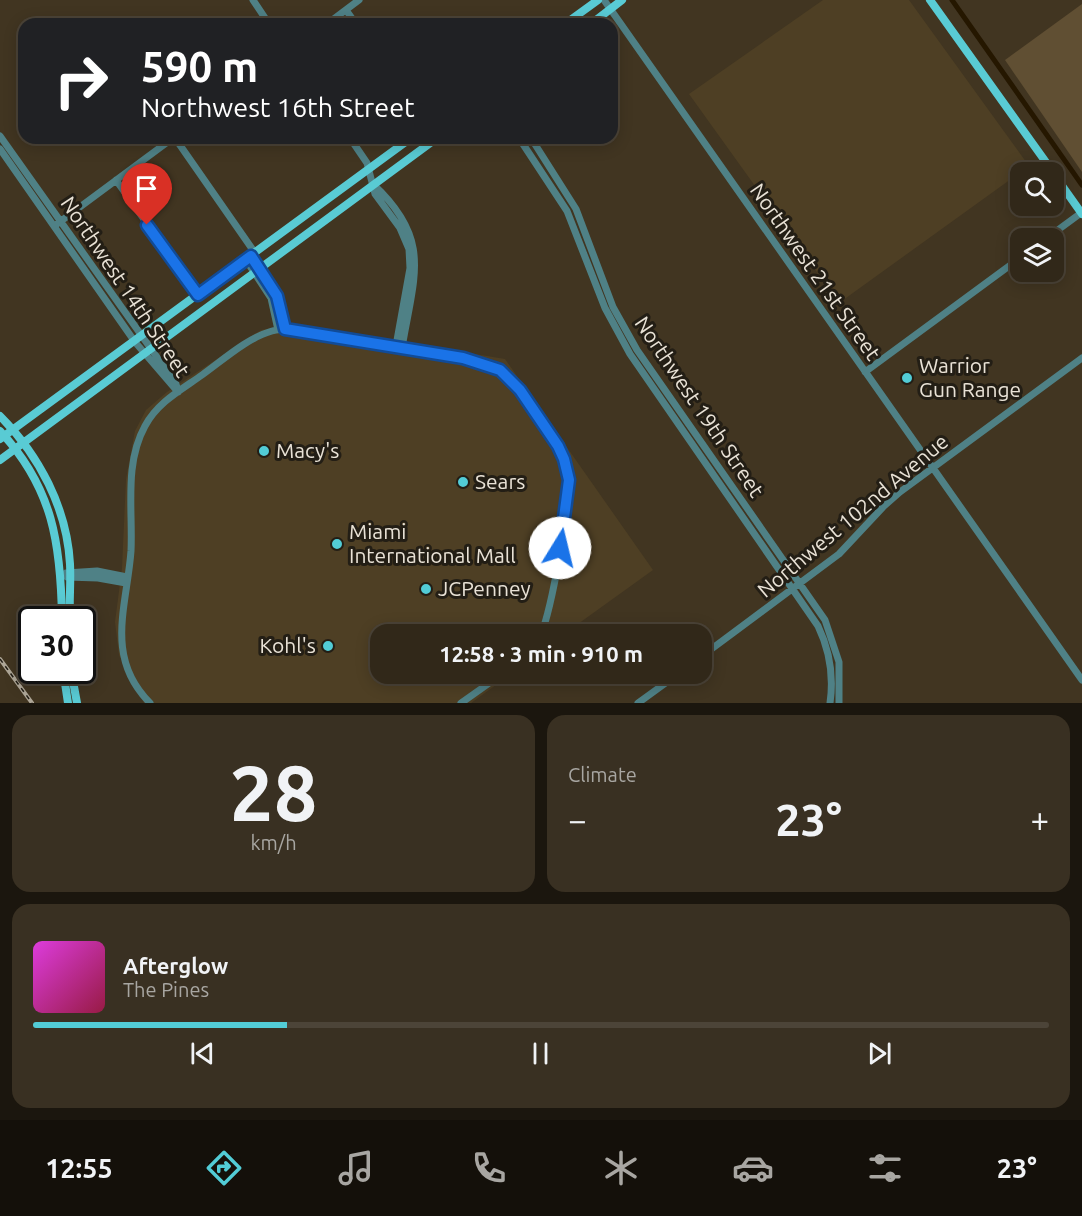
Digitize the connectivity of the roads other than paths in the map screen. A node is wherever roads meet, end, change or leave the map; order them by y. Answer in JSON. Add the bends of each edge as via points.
{"nodes":[{"id":1,"x":253,"y":0,"type":"edge"},
{"id":2,"x":359,"y":0,"type":"edge"},
{"id":3,"x":598,"y":0,"type":"edge"},
{"id":4,"x":604,"y":0,"type":"edge"},
{"id":5,"x":622,"y":0,"type":"edge"},
{"id":6,"x":930,"y":0,"type":"edge"},
{"id":7,"x":611,"y":9,"type":"junction"},
{"id":8,"x":346,"y":10,"type":"junction"},
{"id":9,"x":265,"y":18,"type":"edge"},
{"id":10,"x":335,"y":18,"type":"edge"},
{"id":11,"x":352,"y":18,"type":"edge"},
{"id":12,"x":574,"y":18,"type":"edge"},
{"id":13,"x":599,"y":18,"type":"edge"},
{"id":14,"x":617,"y":18,"type":"edge"},
{"id":15,"x":618,"y":19,"type":"edge"},
{"id":16,"x":0,"y":136,"type":"edge"},
{"id":17,"x":166,"y":144,"type":"edge"},
{"id":18,"x":178,"y":144,"type":"edge"},
{"id":19,"x":354,"y":144,"type":"edge"},
{"id":20,"x":403,"y":144,"type":"edge"},
{"id":21,"x":429,"y":144,"type":"edge"},
{"id":22,"x":523,"y":144,"type":"edge"},
{"id":23,"x":535,"y":144,"type":"edge"},
{"id":24,"x":0,"y":149,"type":"edge"},
{"id":25,"x":1045,"y":162,"type":"edge"},
{"id":26,"x":370,"y":169,"type":"junction"},
{"id":27,"x":116,"y":180,"type":"junction"},
{"id":28,"x":374,"y":184,"type":"junction"},
{"id":29,"x":1064,"y":189,"type":"edge"},
{"id":30,"x":1082,"y":214,"type":"edge"},
{"id":31,"x":57,"y":223,"type":"junction"},
{"id":32,"x":1062,"y":228,"type":"edge"},
{"id":33,"x":250,"y":256,"type":"junction"},
{"id":34,"x":1010,"y":265,"type":"edge"},
{"id":35,"x":257,"y":271,"type":"junction"},
{"id":36,"x":198,"y":295,"type":"junction"},
{"id":37,"x":281,"y":329,"type":"junction"},
{"id":38,"x":139,"y":339,"type":"junction"},
{"id":39,"x":398,"y":348,"type":"junction"},
{"id":40,"x":148,"y":351,"type":"junction"},
{"id":41,"x":1082,"y":358,"type":"edge"},
{"id":42,"x":865,"y":372,"type":"junction"},
{"id":43,"x":178,"y":392,"type":"junction"},
{"id":44,"x":0,"y":416,"type":"edge"},
{"id":45,"x":13,"y":430,"type":"junction"},
{"id":46,"x":2,"y":435,"type":"edge"},
{"id":47,"x":19,"y":447,"type":"junction"},
{"id":48,"x":0,"y":460,"type":"edge"},
{"id":49,"x":933,"y":469,"type":"junction"},
{"id":50,"x":67,"y":575,"type":"junction"},
{"id":51,"x":127,"y":580,"type":"junction"},
{"id":52,"x":797,"y":586,"type":"junction"},
{"id":53,"x":64,"y":606,"type":"edge"},
{"id":54,"x":69,"y":606,"type":"edge"},
{"id":55,"x":543,"y":624,"type":"edge"},
{"id":56,"x":712,"y":649,"type":"edge"},
{"id":57,"x":1082,"y":680,"type":"edge"},
{"id":58,"x":67,"y":684,"type":"edge"},
{"id":59,"x":71,"y":684,"type":"edge"},
{"id":60,"x":488,"y":684,"type":"edge"},
{"id":61,"x":664,"y":684,"type":"edge"},
{"id":62,"x":68,"y":703,"type":"edge"},
{"id":63,"x":77,"y":703,"type":"edge"},
{"id":64,"x":150,"y":703,"type":"edge"},
{"id":65,"x":461,"y":703,"type":"edge"},
{"id":66,"x":638,"y":703,"type":"edge"},
{"id":67,"x":830,"y":703,"type":"edge"},
{"id":68,"x":839,"y":703,"type":"edge"}],
"edges":[{"from":1,"to":9,"type":"street"},
{"from":2,"to":8,"type":"street"},
{"from":3,"to":12,"type":"main road"},
{"from":4,"to":7,"type":"street","name":"Northwest 21st Street"},
{"from":5,"to":7,"type":"main road"},
{"from":6,"to":25,"type":"main road"},
{"from":7,"to":13,"type":"main road"},
{"from":7,"to":14,"type":"street","name":"Northwest 21st Street"},
{"from":8,"to":10,"type":"street"},
{"from":8,"to":11,"type":"street"},
{"from":15,"to":42,"type":"street","name":"Northwest 21st Street"},
{"from":16,"to":31,"type":"street","name":"Northwest 14th Street"},
{"from":17,"to":27,"type":"street"},
{"from":18,"to":33,"type":"street"},
{"from":19,"to":26,"type":"street"},
{"from":20,"to":26,"type":"main road"},
{"from":21,"to":28,"type":"main road"},
{"from":22,"to":52,"type":"street","name":"Northwest 19th Street","via":[[567,211],[601,300],[625,347]]},
{"from":23,"to":52,"type":"street","name":"Northwest 19th Street","via":[[576,209],[613,307],[630,338]]},
{"from":24,"to":31,"type":"street","name":"Northwest 14th Street"},
{"from":26,"to":28,"type":"street"},
{"from":26,"to":33,"type":"main road"},
{"from":27,"to":31,"type":"street"},
{"from":27,"to":36,"type":"street"},
{"from":28,"to":35,"type":"main road"},
{"from":28,"to":39,"type":"street","via":[[407,226],[416,253],[403,342]]},
{"from":29,"to":30,"type":"main road"},
{"from":30,"to":32,"type":"street"},
{"from":31,"to":38,"type":"street","name":"Northwest 14th Street"},
{"from":33,"to":35,"type":"street"},
{"from":33,"to":36,"type":"main road"},
{"from":34,"to":42,"type":"street"},
{"from":35,"to":37,"type":"street"},
{"from":35,"to":40,"type":"main road"},
{"from":36,"to":38,"type":"main road"},
{"from":37,"to":39,"type":"street"},
{"from":37,"to":43,"type":"street","via":[[256,338]]},
{"from":38,"to":40,"type":"street","name":"Northwest 14th Street"},
{"from":38,"to":45,"type":"main road"},
{"from":39,"to":55,"type":"street","via":[[463,358],[500,370],[520,390],[558,446],[568,474],[568,493]]},
{"from":40,"to":43,"type":"street","name":"Northwest 14th Street","via":[[176,384]]},
{"from":40,"to":47,"type":"main road"},
{"from":41,"to":49,"type":"street","name":"Northwest 102nd Avenue"},
{"from":42,"to":49,"type":"street","name":"Northwest 21st Street"},
{"from":43,"to":51,"type":"street","via":[[154,412],[140,436],[130,491]]},
{"from":44,"to":45,"type":"main road"},
{"from":45,"to":46,"type":"main road"},
{"from":45,"to":47,"type":"main road"},
{"from":46,"to":47,"type":"main road"},
{"from":47,"to":48,"type":"main road"},
{"from":47,"to":50,"type":"main road","via":[[55,497],[65,531]]},
{"from":49,"to":52,"type":"street","name":"Northwest 102nd Avenue","via":[[883,507],[852,542]]},
{"from":49,"to":57,"type":"street","name":"Northwest 21st Street"},
{"from":50,"to":51,"type":"street"},
{"from":50,"to":53,"type":"main road"},
{"from":50,"to":54,"type":"main road"},
{"from":51,"to":64,"type":"street","via":[[120,624],[126,664],[139,692]]},
{"from":52,"to":56,"type":"street","name":"Northwest 102nd Avenue"},
{"from":52,"to":67,"type":"street","name":"Northwest 19th Street","via":[[826,642]]},
{"from":52,"to":68,"type":"street","name":"Northwest 19th Street","via":[[821,614],[832,636],[839,662]]},
{"from":58,"to":62,"type":"main road"},
{"from":59,"to":63,"type":"main road"},
{"from":60,"to":65,"type":"street"},
{"from":61,"to":66,"type":"street"}]}
